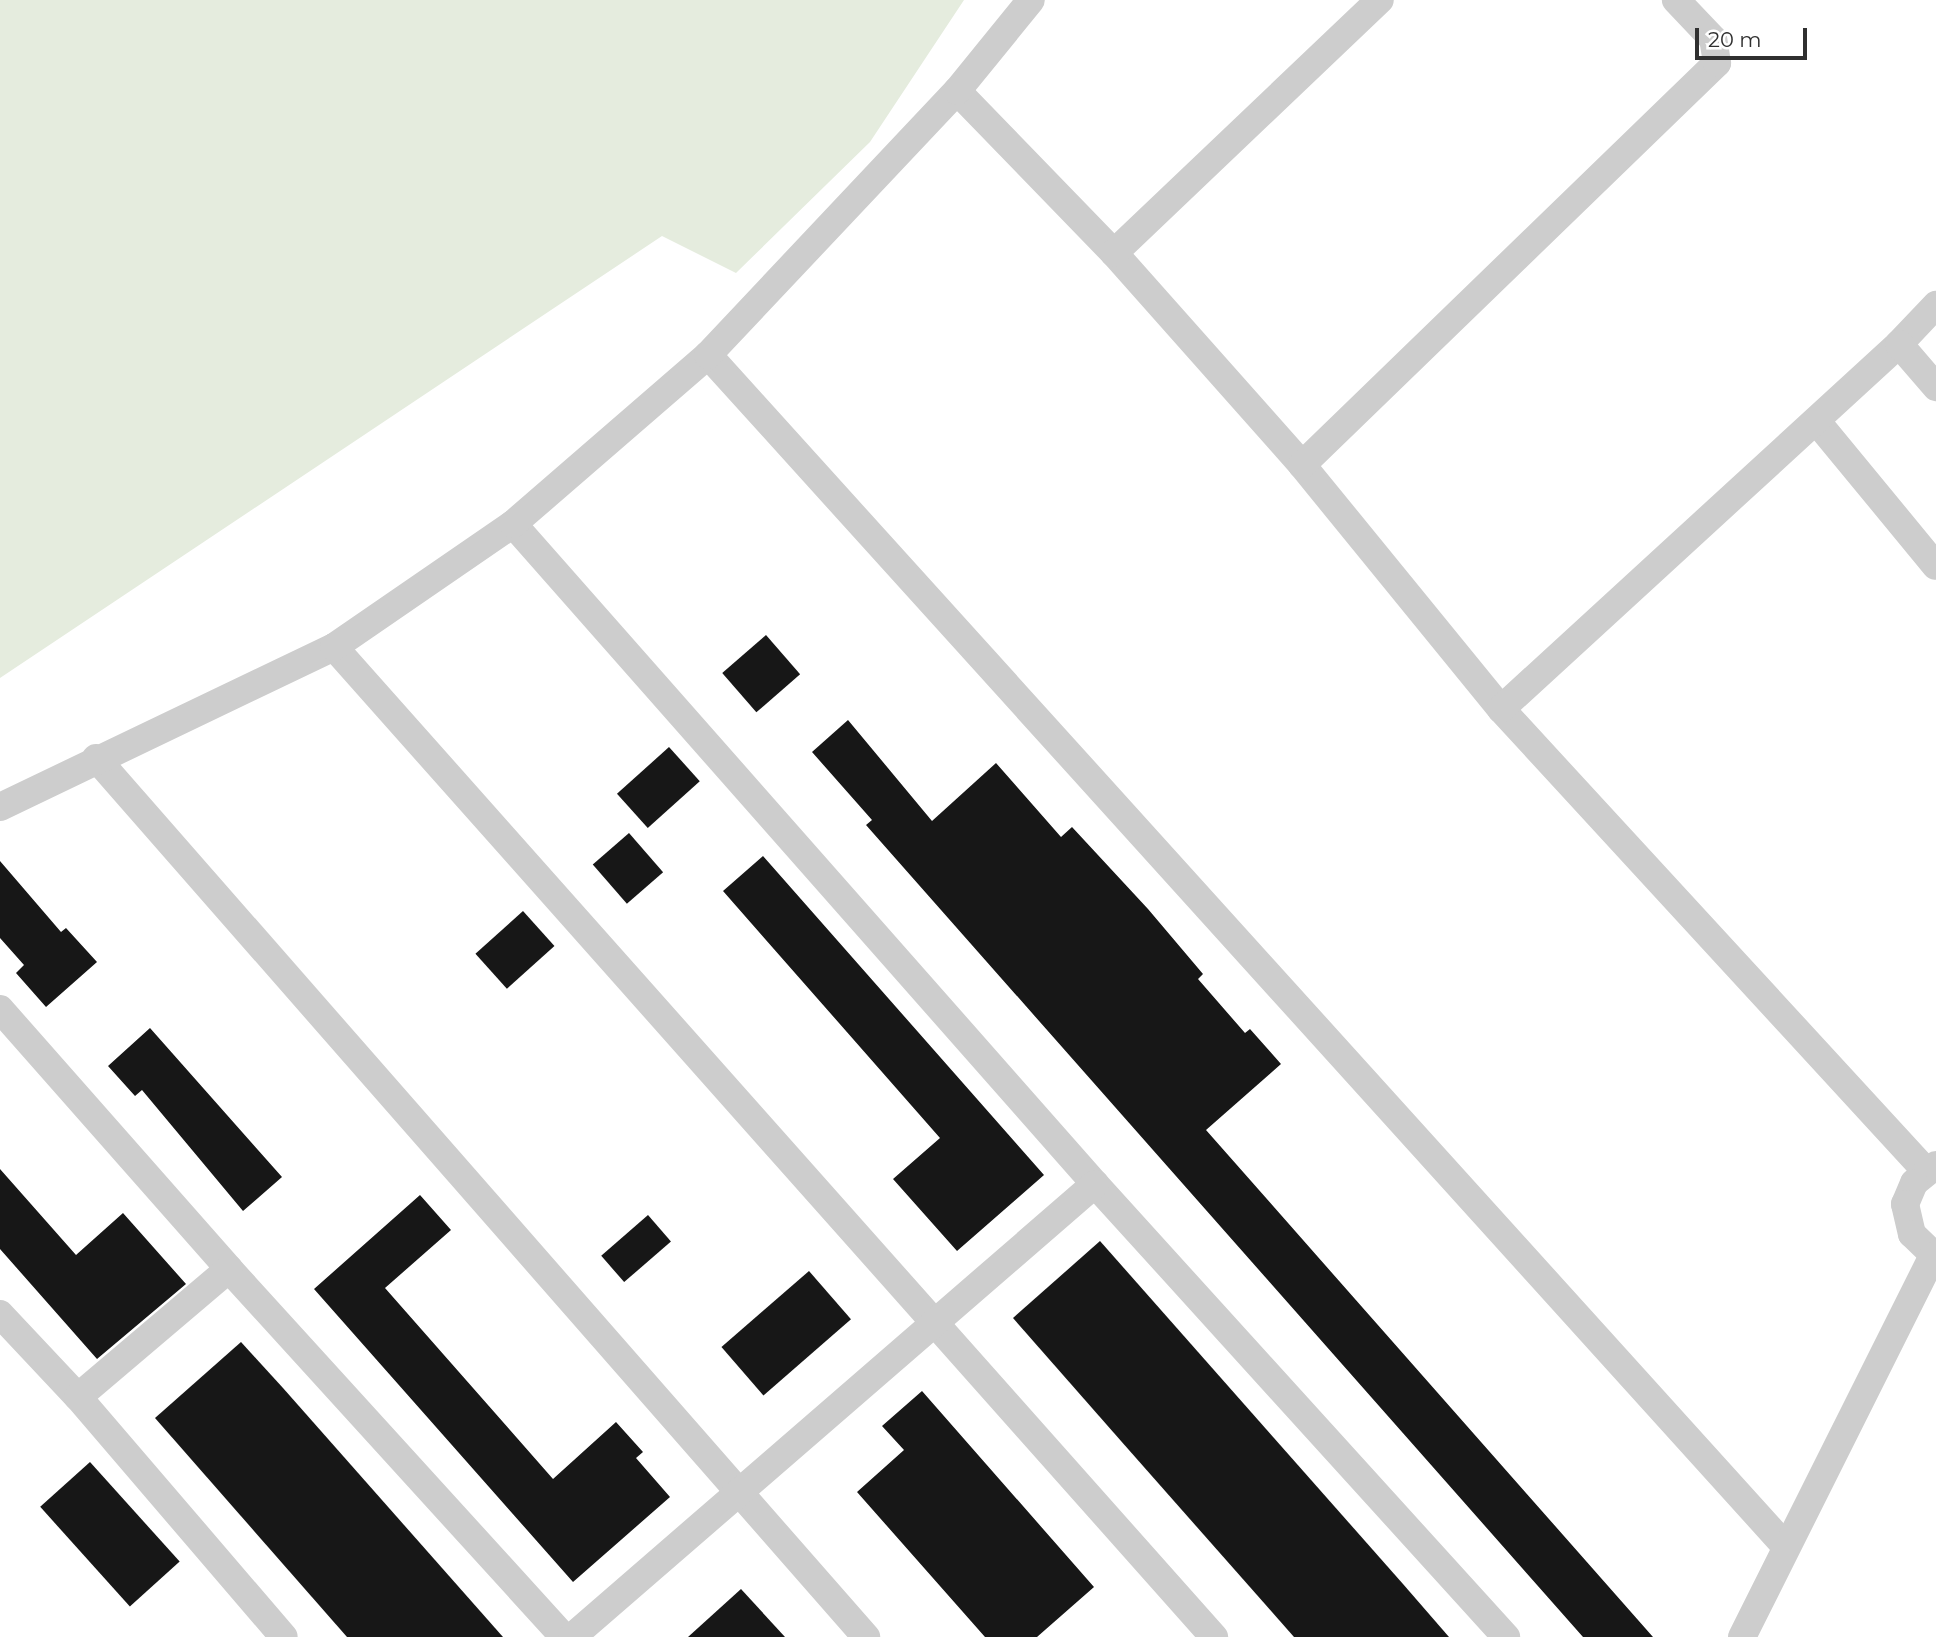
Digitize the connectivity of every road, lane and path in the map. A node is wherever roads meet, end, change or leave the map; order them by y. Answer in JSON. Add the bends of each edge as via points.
{"nodes":[{"id":1,"x":1031,"y":0,"type":"edge"},
{"id":2,"x":1380,"y":0,"type":"edge"},
{"id":3,"x":1676,"y":0,"type":"edge"},
{"id":4,"x":957,"y":90,"type":"junction"},
{"id":5,"x":1114,"y":253,"type":"junction"},
{"id":6,"x":1936,"y":305,"type":"edge"},
{"id":7,"x":1899,"y":344,"type":"junction"},
{"id":8,"x":708,"y":355,"type":"junction"},
{"id":9,"x":1936,"y":387,"type":"edge"},
{"id":10,"x":1818,"y":423,"type":"junction"},
{"id":11,"x":1302,"y":465,"type":"junction"},
{"id":12,"x":513,"y":524,"type":"junction"},
{"id":13,"x":1936,"y":566,"type":"edge"},
{"id":14,"x":334,"y":647,"type":"junction"},
{"id":15,"x":1501,"y":709,"type":"junction"},
{"id":16,"x":96,"y":758,"type":"junction"},
{"id":17,"x":0,"y":807,"type":"edge"},
{"id":18,"x":0,"y":1009,"type":"edge"},
{"id":19,"x":1931,"y":1168,"type":"edge"},
{"id":20,"x":1095,"y":1184,"type":"junction"},
{"id":21,"x":1935,"y":1257,"type":"edge"},
{"id":22,"x":229,"y":1269,"type":"junction"},
{"id":23,"x":0,"y":1314,"type":"edge"},
{"id":24,"x":933,"y":1322,"type":"junction"},
{"id":25,"x":78,"y":1397,"type":"junction"},
{"id":26,"x":738,"y":1493,"type":"junction"},
{"id":27,"x":1786,"y":1547,"type":"junction"},
{"id":28,"x":284,"y":1637,"type":"edge"},
{"id":29,"x":565,"y":1637,"type":"edge"},
{"id":30,"x":572,"y":1637,"type":"edge"},
{"id":31,"x":866,"y":1637,"type":"edge"},
{"id":32,"x":1214,"y":1637,"type":"edge"},
{"id":33,"x":1506,"y":1637,"type":"edge"},
{"id":34,"x":1742,"y":1637,"type":"edge"}],
"edges":[{"from":1,"to":4,"type":"street"},
{"from":2,"to":5,"type":"street"},
{"from":3,"to":11,"type":"street","via":[[1713,39],[1717,63]]},
{"from":4,"to":5,"type":"street"},
{"from":4,"to":8,"type":"street"},
{"from":5,"to":11,"type":"street"},
{"from":6,"to":7,"type":"street"},
{"from":7,"to":9,"type":"street"},
{"from":7,"to":10,"type":"street"},
{"from":8,"to":12,"type":"street"},
{"from":8,"to":27,"type":"street"},
{"from":10,"to":13,"type":"street"},
{"from":10,"to":15,"type":"street"},
{"from":11,"to":15,"type":"street"},
{"from":12,"to":14,"type":"street"},
{"from":12,"to":20,"type":"street"},
{"from":14,"to":16,"type":"street"},
{"from":14,"to":24,"type":"street"},
{"from":15,"to":19,"type":"street"},
{"from":16,"to":17,"type":"street"},
{"from":16,"to":26,"type":"street"},
{"from":18,"to":22,"type":"street"},
{"from":19,"to":21,"type":"street","via":[[1909,1193],[1906,1221]]},
{"from":20,"to":24,"type":"street"},
{"from":20,"to":33,"type":"street"},
{"from":21,"to":27,"type":"street"},
{"from":22,"to":25,"type":"street"},
{"from":22,"to":29,"type":"street"},
{"from":23,"to":25,"type":"street"},
{"from":24,"to":26,"type":"street"},
{"from":24,"to":32,"type":"street"},
{"from":25,"to":28,"type":"street"},
{"from":26,"to":30,"type":"street"},
{"from":26,"to":31,"type":"street"},
{"from":27,"to":34,"type":"street"}]}
